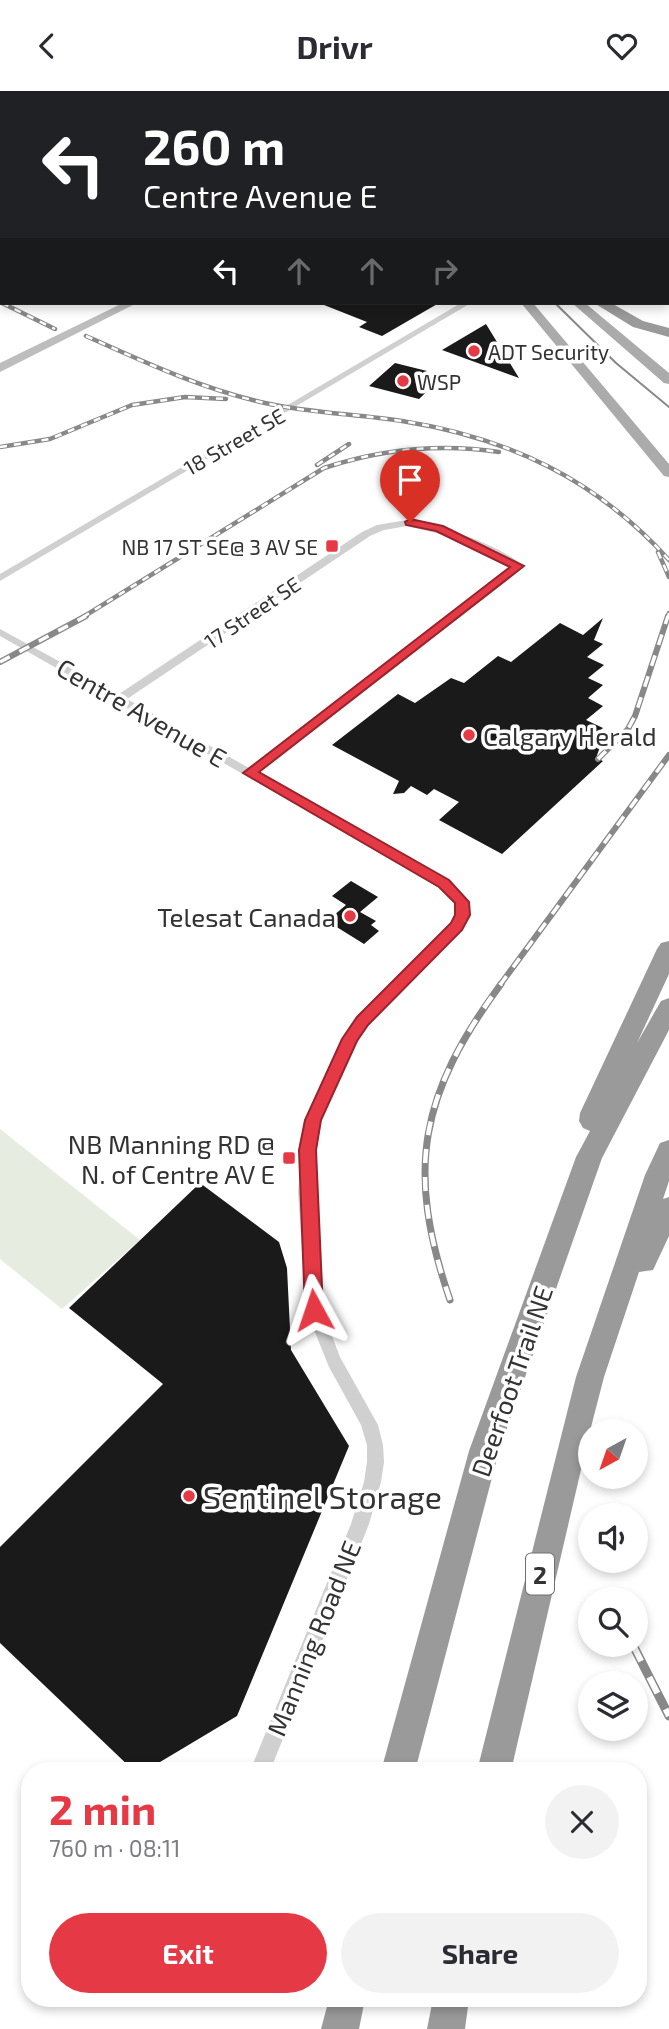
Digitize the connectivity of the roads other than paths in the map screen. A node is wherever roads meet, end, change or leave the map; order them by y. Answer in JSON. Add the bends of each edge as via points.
{"nodes":[{"id":1,"x":127,"y":305,"type":"edge"},
{"id":2,"x":464,"y":305,"type":"edge"},
{"id":3,"x":529,"y":305,"type":"edge"},
{"id":4,"x":580,"y":305,"type":"edge"},
{"id":5,"x":605,"y":305,"type":"edge"},
{"id":6,"x":669,"y":333,"type":"edge"},
{"id":7,"x":0,"y":368,"type":"edge"},
{"id":8,"x":669,"y":380,"type":"edge"},
{"id":9,"x":669,"y":473,"type":"edge"},
{"id":10,"x":0,"y":578,"type":"edge"},
{"id":11,"x":0,"y":632,"type":"edge"},
{"id":12,"x":120,"y":699,"type":"junction"},
{"id":13,"x":250,"y":773,"type":"junction"},
{"id":14,"x":462,"y":902,"type":"joint"},
{"id":15,"x":669,"y":949,"type":"edge"},
{"id":16,"x":669,"y":1007,"type":"edge"},
{"id":17,"x":669,"y":1150,"type":"edge"},
{"id":18,"x":589,"y":1157,"type":"junction"},
{"id":19,"x":669,"y":1208,"type":"edge"},
{"id":20,"x":590,"y":1377,"type":"junction"},
{"id":21,"x":264,"y":1762,"type":"edge"},
{"id":22,"x":400,"y":1762,"type":"edge"},
{"id":23,"x":496,"y":1762,"type":"edge"},
{"id":24,"x":345,"y":2007,"type":"edge"},
{"id":25,"x":450,"y":2007,"type":"edge"},
{"id":26,"x":340,"y":2029,"type":"edge"},
{"id":27,"x":446,"y":2029,"type":"edge"}],
"edges":[{"from":1,"to":7,"type":"street"},
{"from":2,"to":10,"type":"street","name":"18 Street SE"},
{"from":3,"to":9,"type":"main road"},
{"from":4,"to":8,"type":"main road"},
{"from":5,"to":6,"type":"highway","via":[[638,324]]},
{"from":11,"to":12,"type":"street","name":"Centre Avenue E"},
{"from":12,"to":13,"type":"street","name":"Centre Avenue E"},
{"from":12,"to":13,"type":"street","name":"17 Street SE","via":[[383,526],[425,524],[518,566]]},
{"from":13,"to":14,"type":"street","name":"Centre Avenue E","via":[[444,883]]},
{"from":14,"to":21,"type":"street","name":"Manning Road NE","via":[[457,926],[362,1021],[311,1127],[307,1173],[314,1310],[336,1366],[368,1422],[376,1465],[358,1528]]},
{"from":15,"to":18,"type":"highway","via":[[593,1113]]},
{"from":16,"to":18,"type":"highway","name":"Deerfoot Trail NE"},
{"from":17,"to":20,"type":"highway","number":"2"},
{"from":18,"to":22,"type":"highway","name":"Deerfoot Trail NE","via":[[484,1451]]},
{"from":19,"to":20,"type":"highway"},
{"from":20,"to":23,"type":"highway","number":"2"},
{"from":24,"to":26,"type":"highway"},
{"from":25,"to":27,"type":"highway"}]}
